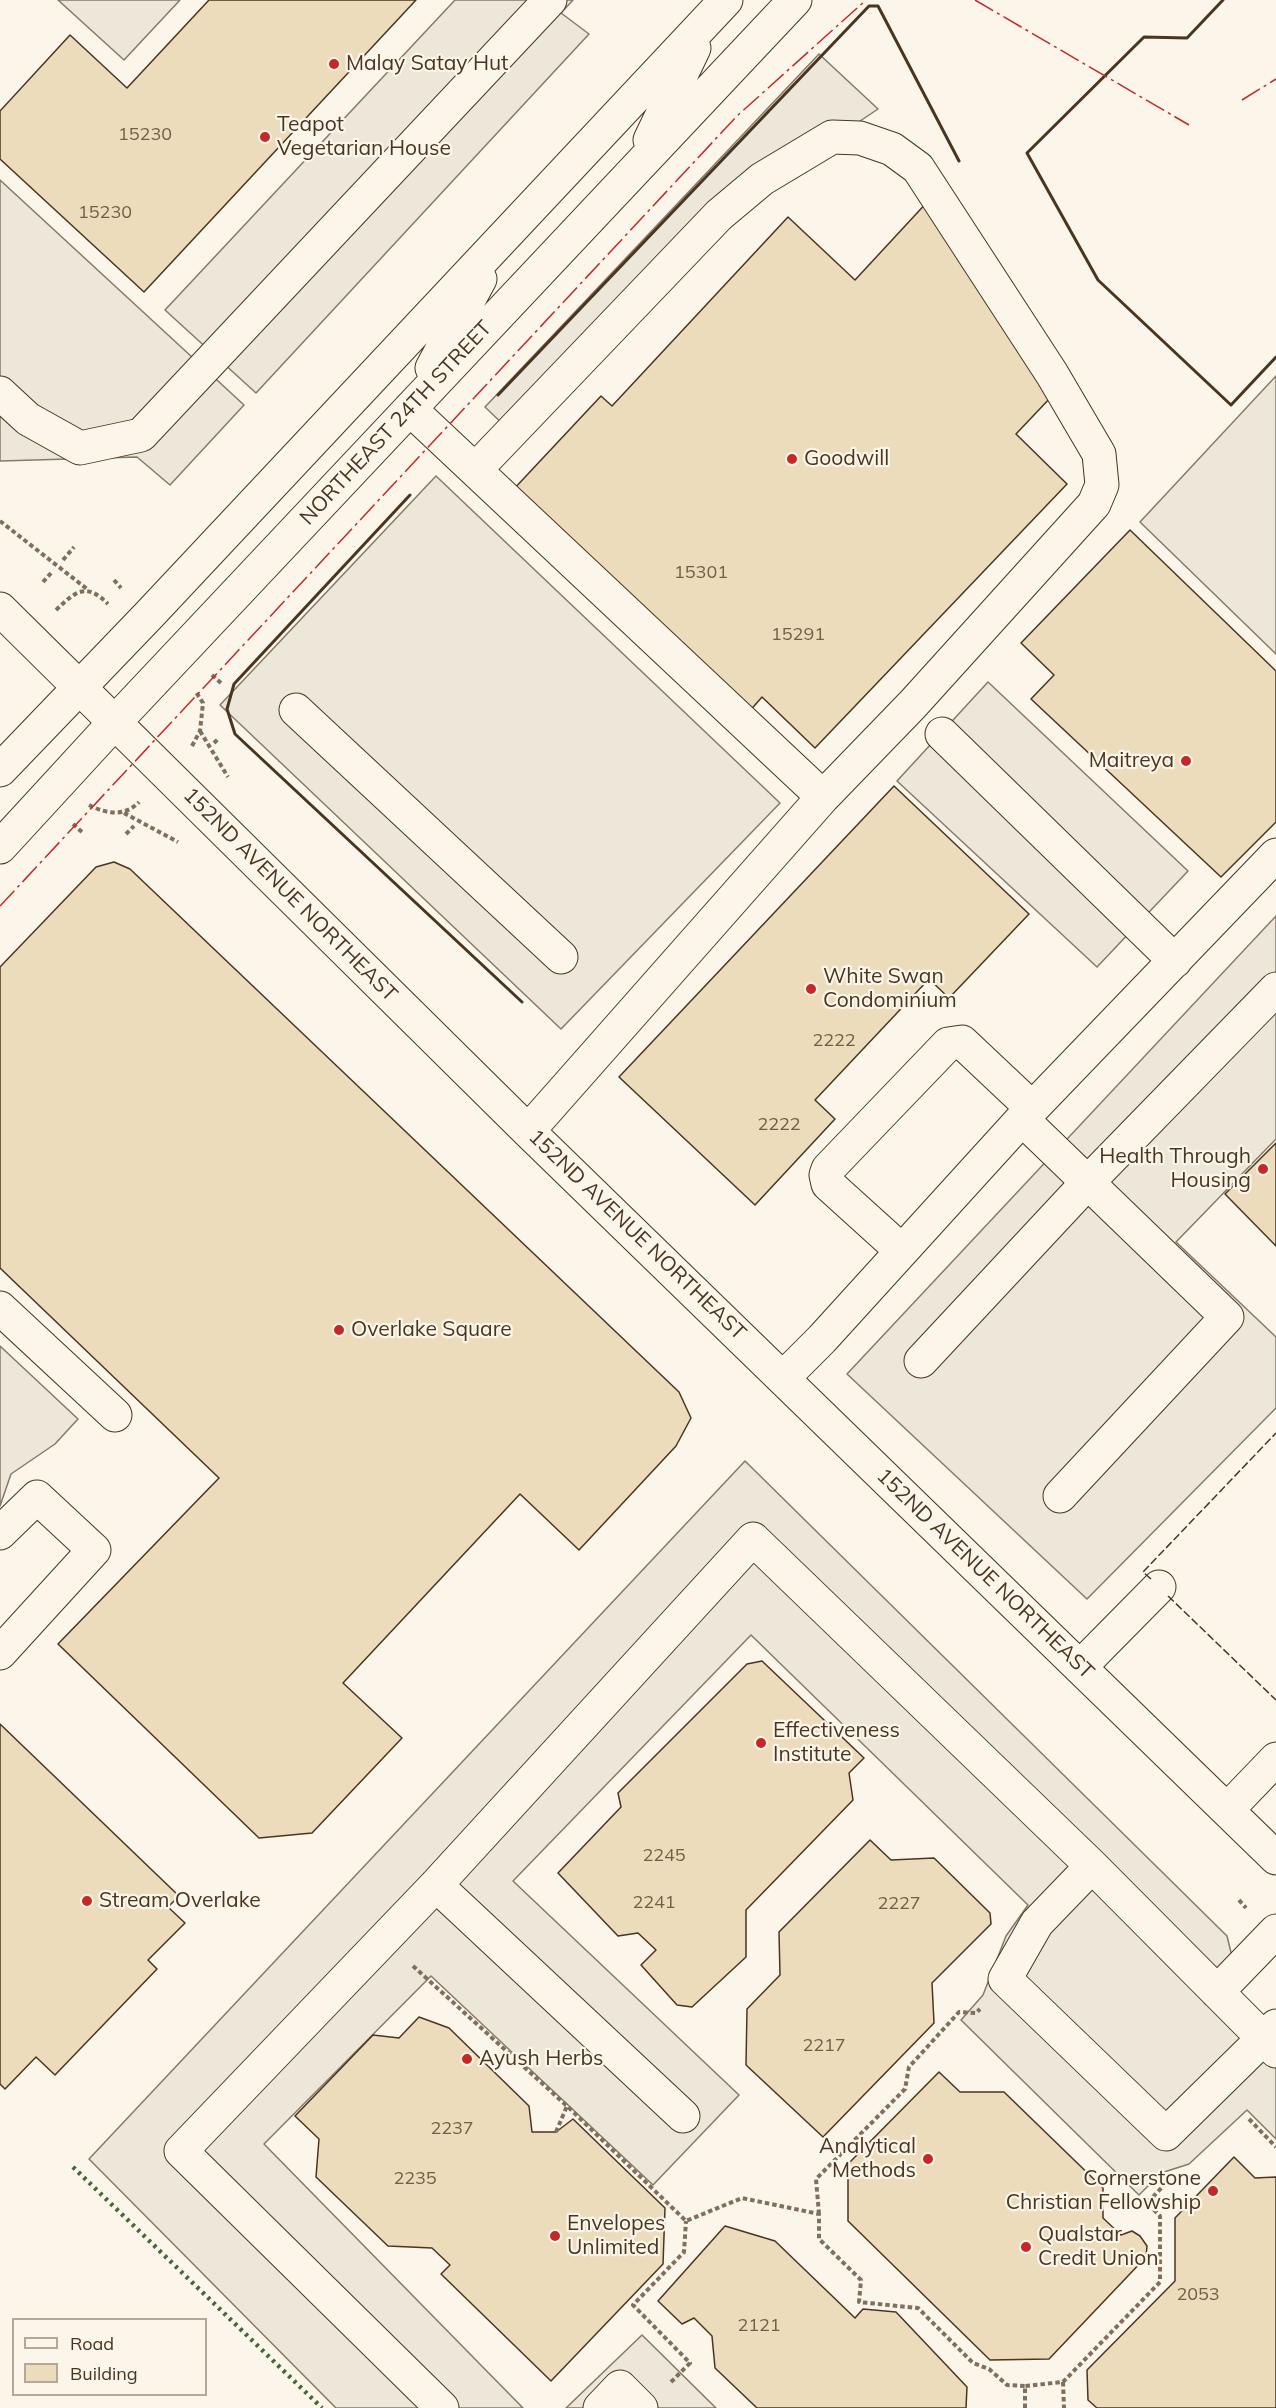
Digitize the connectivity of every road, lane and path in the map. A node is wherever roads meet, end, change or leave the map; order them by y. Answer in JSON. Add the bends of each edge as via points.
{"nodes":[{"id":1,"x":550,"y":0,"type":"edge"},
{"id":2,"x":795,"y":0,"type":"edge"},
{"id":3,"x":717,"y":10,"type":"edge"},
{"id":4,"x":636,"y":168,"type":"junction"},
{"id":5,"x":503,"y":238,"type":"junction"},
{"id":6,"x":0,"y":393,"type":"edge"},
{"id":7,"x":410,"y":409,"type":"junction"},
{"id":8,"x":475,"y":470,"type":"junction"},
{"id":9,"x":0,"y":521,"type":"edge"},
{"id":10,"x":74,"y":547,"type":"dead end"},
{"id":11,"x":63,"y":560,"type":"dead end"},
{"id":12,"x":52,"y":572,"type":"dead end"},
{"id":13,"x":43,"y":582,"type":"dead end"},
{"id":14,"x":87,"y":589,"type":"junction"},
{"id":15,"x":65,"y":602,"type":"dead end"},
{"id":16,"x":108,"y":603,"type":"dead end"},
{"id":17,"x":0,"y":609,"type":"edge"},
{"id":18,"x":211,"y":674,"type":"dead end"},
{"id":19,"x":220,"y":683,"type":"dead end"},
{"id":20,"x":78,"y":686,"type":"junction"},
{"id":21,"x":193,"y":688,"type":"dead end"},
{"id":22,"x":296,"y":710,"type":"dead end"},
{"id":23,"x":115,"y":722,"type":"junction"},
{"id":24,"x":942,"y":735,"type":"dead end"},
{"id":25,"x":195,"y":742,"type":"dead end"},
{"id":26,"x":0,"y":770,"type":"edge"},
{"id":27,"x":823,"y":797,"type":"junction"},
{"id":28,"x":85,"y":803,"type":"dead end"},
{"id":29,"x":134,"y":807,"type":"dead end"},
{"id":30,"x":134,"y":826,"type":"dead end"},
{"id":31,"x":126,"y":834,"type":"dead end"},
{"id":32,"x":0,"y":848,"type":"edge"},
{"id":33,"x":1276,"y":855,"type":"edge"},
{"id":34,"x":561,"y":957,"type":"dead end"},
{"id":35,"x":1175,"y":961,"type":"junction"},
{"id":36,"x":1276,"y":989,"type":"edge"},
{"id":37,"x":1027,"y":1114,"type":"junction"},
{"id":38,"x":528,"y":1131,"type":"junction"},
{"id":39,"x":1088,"y":1182,"type":"junction"},
{"id":40,"x":902,"y":1251,"type":"junction"},
{"id":41,"x":0,"y":1308,"type":"edge"},
{"id":42,"x":921,"y":1361,"type":"dead end"},
{"id":43,"x":784,"y":1377,"type":"junction"},
{"id":44,"x":115,"y":1415,"type":"dead end"},
{"id":45,"x":1060,"y":1496,"type":"dead end"},
{"id":46,"x":0,"y":1533,"type":"edge"},
{"id":47,"x":1159,"y":1587,"type":"dead end"},
{"id":48,"x":0,"y":1653,"type":"edge"},
{"id":49,"x":1080,"y":1667,"type":"junction"},
{"id":50,"x":1276,"y":1759,"type":"edge"},
{"id":51,"x":1227,"y":1810,"type":"junction"},
{"id":52,"x":1276,"y":1858,"type":"edge"},
{"id":53,"x":1092,"y":1866,"type":"junction"},
{"id":54,"x":435,"y":1885,"type":"junction"},
{"id":55,"x":1239,"y":1900,"type":"dead end"},
{"id":56,"x":1247,"y":1909,"type":"dead end"},
{"id":57,"x":1276,"y":1931,"type":"edge"},
{"id":58,"x":383,"y":1939,"type":"junction"},
{"id":59,"x":1008,"y":1981,"type":"junction"},
{"id":60,"x":1217,"y":1992,"type":"junction"},
{"id":61,"x":1272,"y":2039,"type":"edge"},
{"id":62,"x":567,"y":2106,"type":"junction"},
{"id":63,"x":683,"y":2116,"type":"dead end"},
{"id":64,"x":1249,"y":2119,"type":"dead end"},
{"id":65,"x":556,"y":2132,"type":"dead end"},
{"id":66,"x":1166,"y":2134,"type":"junction"},
{"id":67,"x":1276,"y":2147,"type":"edge"},
{"id":68,"x":819,"y":2214,"type":"junction"},
{"id":69,"x":686,"y":2220,"type":"junction"},
{"id":70,"x":690,"y":2363,"type":"dead end"},
{"id":71,"x":1063,"y":2382,"type":"junction"},
{"id":72,"x":1025,"y":2386,"type":"junction"},
{"id":73,"x":442,"y":2408,"type":"edge"},
{"id":74,"x":600,"y":2408,"type":"edge"},
{"id":75,"x":641,"y":2408,"type":"edge"},
{"id":76,"x":1025,"y":2408,"type":"edge"},
{"id":77,"x":1064,"y":2408,"type":"edge"}],
"edges":[{"from":1,"to":6,"type":"main road","via":[[141,435],[80,448],[28,419]]},
{"from":2,"to":4,"type":"main road","name":"NORTHEAST 24TH STREET"},
{"from":3,"to":4,"type":"main road"},
{"from":3,"to":5,"type":"main road"},
{"from":4,"to":7,"type":"main road","name":"NORTHEAST 24TH STREET"},
{"from":5,"to":7,"type":"main road"},
{"from":5,"to":20,"type":"main road"},
{"from":7,"to":8,"type":"main road"},
{"from":7,"to":23,"type":"main road","name":"NORTHEAST 24TH STREET"},
{"from":8,"to":27,"type":"main road"},
{"from":8,"to":27,"type":"main road","via":[[719,214],[762,179],[832,137],[860,138],[892,148],[918,168],[1052,374],[1099,454],[1102,485],[1094,504]]},
{"from":9,"to":14,"type":"path"},
{"from":10,"to":11,"type":"path"},
{"from":12,"to":13,"type":"path"},
{"from":14,"to":15,"type":"path"},
{"from":14,"to":16,"type":"path"},
{"from":17,"to":20,"type":"main road","name":"152ND AVENUE NORTHEAST"},
{"from":18,"to":19,"type":"path"},
{"from":20,"to":23,"type":"main road","name":"152ND AVENUE NORTHEAST"},
{"from":20,"to":26,"type":"main road"},
{"from":21,"to":25,"type":"path","via":[[203,703]]},
{"from":22,"to":34,"type":"main road"},
{"from":23,"to":32,"type":"main road","name":"NORTHEAST 24TH STREET"},
{"from":23,"to":38,"type":"main road","name":"152ND AVENUE NORTHEAST"},
{"from":24,"to":35,"type":"main road"},
{"from":27,"to":38,"type":"main road"},
{"from":28,"to":29,"type":"path","via":[[103,813]]},
{"from":30,"to":31,"type":"path"},
{"from":33,"to":35,"type":"main road"},
{"from":35,"to":37,"type":"main road"},
{"from":36,"to":39,"type":"main road"},
{"from":37,"to":39,"type":"main road"},
{"from":37,"to":40,"type":"main road"},
{"from":37,"to":40,"type":"main road","via":[[962,1042],[948,1044],[828,1169],[828,1184]]},
{"from":38,"to":43,"type":"main road","name":"152ND AVENUE NORTHEAST"},
{"from":39,"to":42,"type":"main road"},
{"from":39,"to":45,"type":"main road","via":[[1227,1317]]},
{"from":40,"to":43,"type":"main road"},
{"from":41,"to":44,"type":"main road"},
{"from":43,"to":49,"type":"main road","name":"152ND AVENUE NORTHEAST"},
{"from":46,"to":48,"type":"main road","via":[[37,1497],[94,1550]]},
{"from":47,"to":49,"type":"main road"},
{"from":49,"to":51,"type":"main road","name":"152ND AVENUE NORTHEAST"},
{"from":50,"to":51,"type":"main road"},
{"from":51,"to":52,"type":"main road","name":"152ND AVENUE NORTHEAST"},
{"from":53,"to":54,"type":"main road","via":[[753,1539]]},
{"from":53,"to":59,"type":"main road","via":[[1037,1923],[1005,1979]]},
{"from":53,"to":60,"type":"main road"},
{"from":54,"to":58,"type":"main road"},
{"from":54,"to":63,"type":"main road"},
{"from":55,"to":56,"type":"path"},
{"from":57,"to":60,"type":"main road"},
{"from":58,"to":62,"type":"path"},
{"from":58,"to":73,"type":"main road","via":[[181,2151]]},
{"from":59,"to":66,"type":"main road"},
{"from":59,"to":68,"type":"path","via":[[976,2013],[959,2013],[909,2067],[904,2090],[816,2179]]},
{"from":60,"to":61,"type":"main road"},
{"from":61,"to":66,"type":"main road"},
{"from":62,"to":65,"type":"path"},
{"from":62,"to":69,"type":"path"},
{"from":64,"to":67,"type":"path"},
{"from":66,"to":71,"type":"path","via":[[1168,2181],[1147,2203],[1160,2216],[1160,2282]]},
{"from":68,"to":69,"type":"path","via":[[742,2198]]},
{"from":68,"to":72,"type":"path","via":[[819,2239],[861,2280],[859,2302],[918,2308],[973,2363],[988,2369],[1007,2385]]},
{"from":69,"to":70,"type":"path","via":[[684,2252],[633,2305]]},
{"from":71,"to":72,"type":"path"},
{"from":71,"to":77,"type":"path"},
{"from":72,"to":76,"type":"path"},
{"from":74,"to":75,"type":"main road","via":[[620,2387]]}]}
